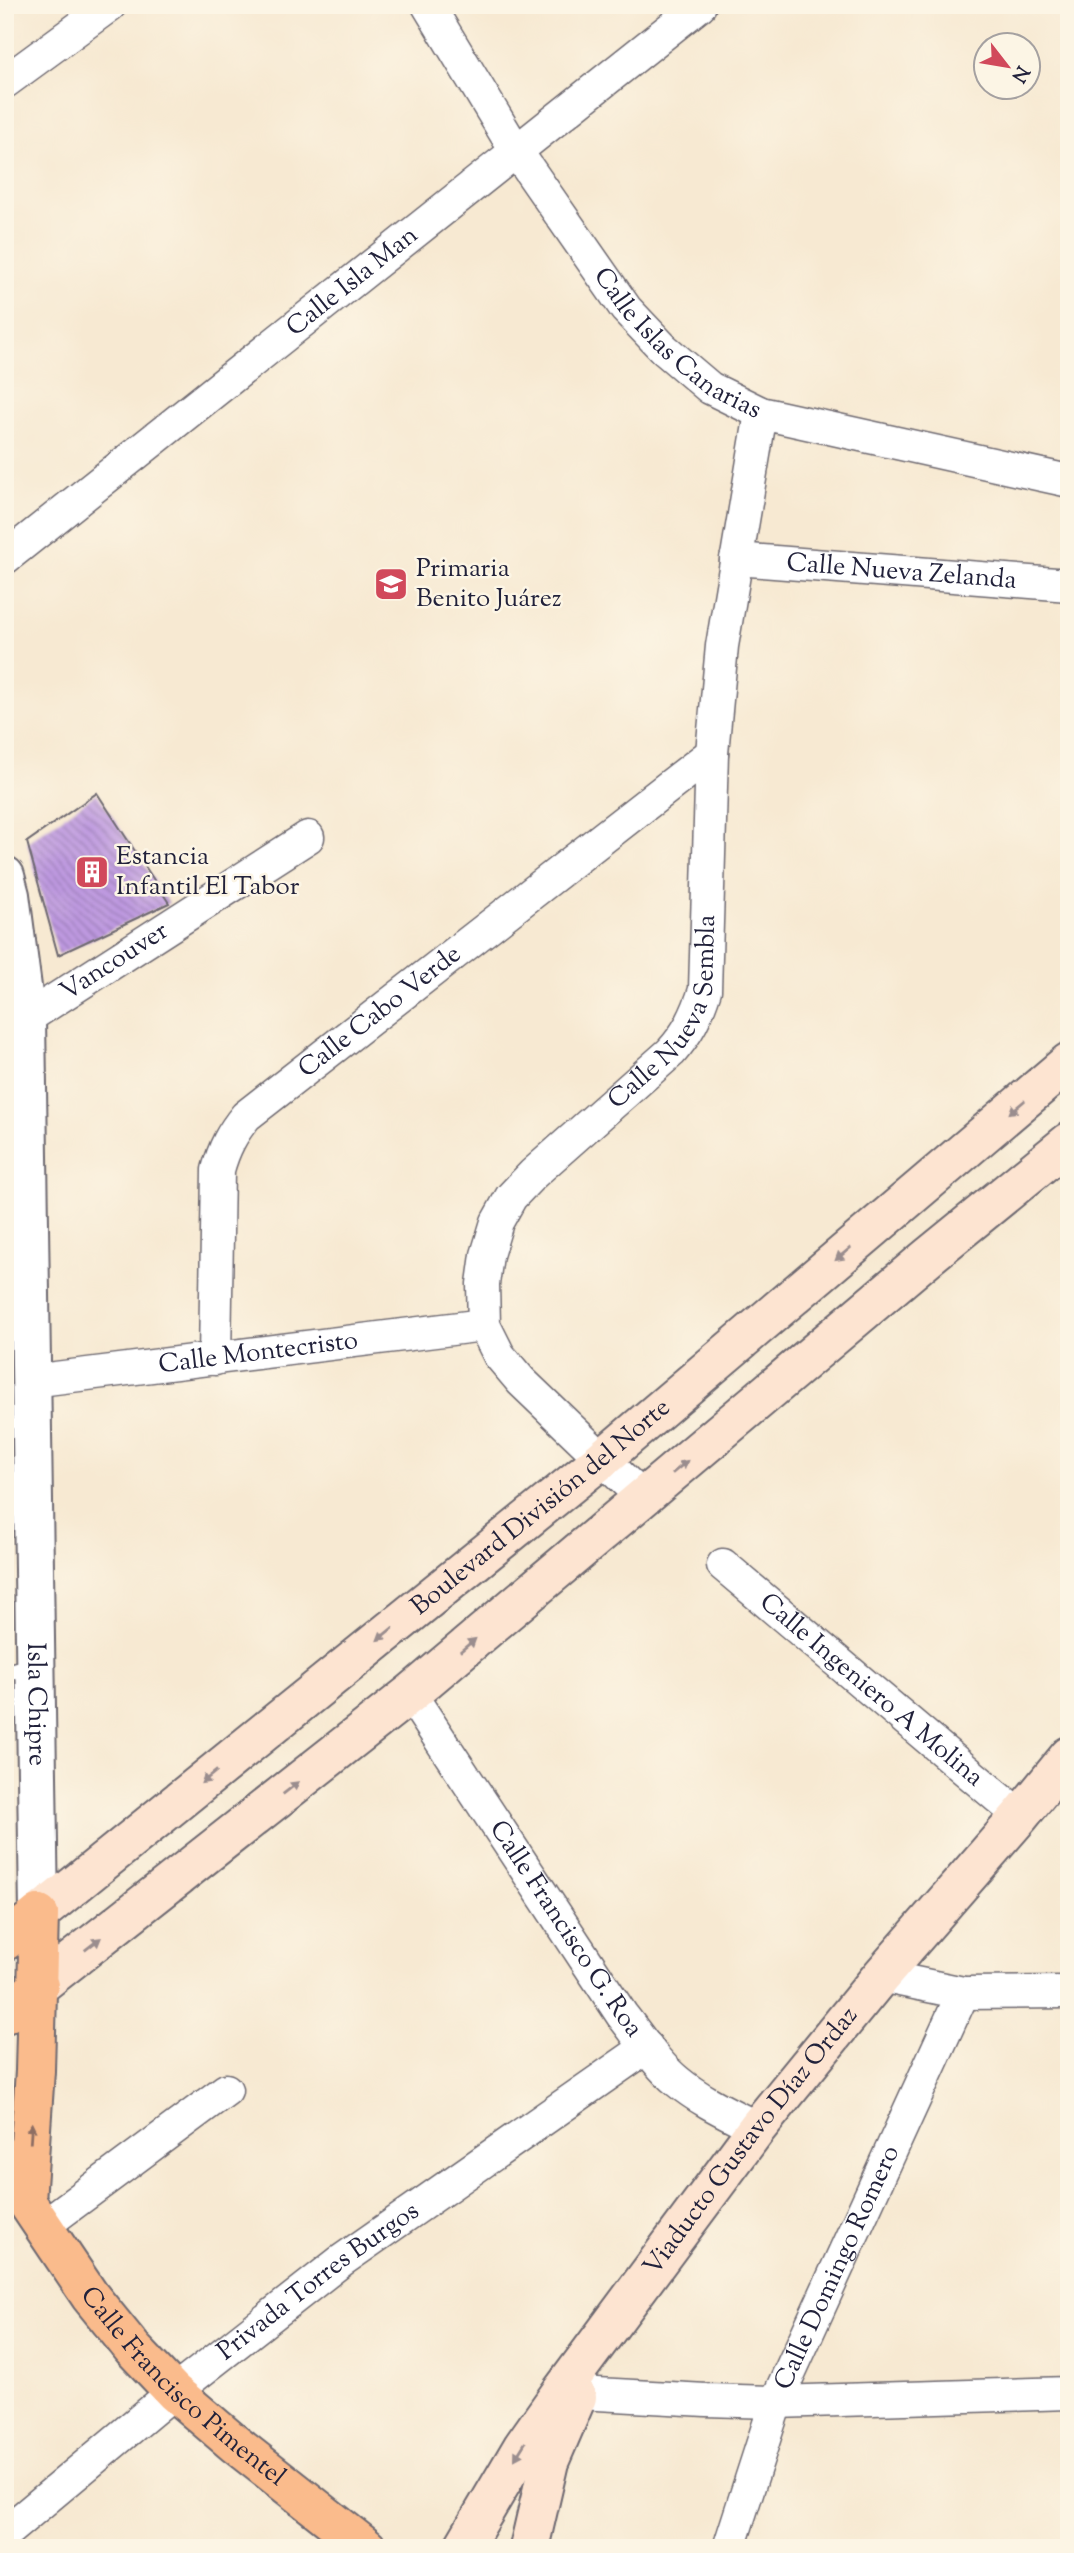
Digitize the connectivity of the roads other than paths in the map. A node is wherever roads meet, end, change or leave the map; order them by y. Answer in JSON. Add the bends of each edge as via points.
{"nodes":[{"id":1,"x":110,"y":5,"type":"edge"},
{"id":2,"x":428,"y":5,"type":"edge"},
{"id":3,"x":700,"y":5,"type":"edge"},
{"id":4,"x":5,"y":82,"type":"edge"},
{"id":5,"x":516,"y":150,"type":"junction"},
{"id":6,"x":761,"y":413,"type":"junction"},
{"id":7,"x":1069,"y":481,"type":"edge"},
{"id":8,"x":5,"y":558,"type":"edge"},
{"id":9,"x":736,"y":559,"type":"junction"},
{"id":10,"x":1069,"y":585,"type":"edge"},
{"id":11,"x":712,"y":753,"type":"junction"},
{"id":12,"x":308,"y":837,"type":"dead end"},
{"id":13,"x":5,"y":876,"type":"edge"},
{"id":14,"x":16,"y":1025,"type":"edge"},
{"id":15,"x":1069,"y":1062,"type":"edge"},
{"id":16,"x":1069,"y":1142,"type":"edge"},
{"id":17,"x":484,"y":1325,"type":"junction"},
{"id":18,"x":215,"y":1359,"type":"junction"},
{"id":19,"x":31,"y":1381,"type":"junction"},
{"id":20,"x":601,"y":1459,"type":"junction"},
{"id":21,"x":20,"y":1497,"type":"edge"},
{"id":22,"x":643,"y":1498,"type":"junction"},
{"id":23,"x":723,"y":1565,"type":"dead end"},
{"id":24,"x":21,"y":1669,"type":"edge"},
{"id":25,"x":410,"y":1695,"type":"junction"},
{"id":26,"x":1069,"y":1756,"type":"edge"},
{"id":27,"x":1020,"y":1816,"type":"junction"},
{"id":28,"x":40,"y":1913,"type":"junction"},
{"id":29,"x":5,"y":1941,"type":"edge"},
{"id":30,"x":881,"y":1976,"type":"junction"},
{"id":31,"x":39,"y":1986,"type":"junction"},
{"id":32,"x":1069,"y":1992,"type":"edge"},
{"id":33,"x":963,"y":1993,"type":"junction"},
{"id":34,"x":6,"y":2012,"type":"edge"},
{"id":35,"x":647,"y":2047,"type":"junction"},
{"id":36,"x":226,"y":2090,"type":"dead end"},
{"id":37,"x":757,"y":2128,"type":"junction"},
{"id":38,"x":25,"y":2204,"type":"edge"},
{"id":39,"x":174,"y":2392,"type":"junction"},
{"id":40,"x":569,"y":2393,"type":"junction"},
{"id":41,"x":1069,"y":2393,"type":"edge"},
{"id":42,"x":776,"y":2402,"type":"junction"},
{"id":43,"x":5,"y":2533,"type":"edge"},
{"id":44,"x":367,"y":2548,"type":"edge"},
{"id":45,"x":463,"y":2548,"type":"edge"},
{"id":46,"x":529,"y":2548,"type":"edge"},
{"id":47,"x":729,"y":2548,"type":"edge"}],
"edges":[{"from":1,"to":4,"type":"street"},
{"from":2,"to":5,"type":"street","name":"Calle Islas Canarias"},
{"from":3,"to":5,"type":"street","name":"Calle Isla Man"},
{"from":5,"to":6,"type":"street","name":"Calle Islas Canarias","via":[[626,309],[710,388]]},
{"from":5,"to":8,"type":"street","name":"Calle Isla Man"},
{"from":6,"to":7,"type":"street","name":"Calle Islas Canarias"},
{"from":6,"to":9,"type":"street","name":"Calle Nueva Sembla"},
{"from":9,"to":10,"type":"street","name":"Calle Nueva Zelanda"},
{"from":9,"to":11,"type":"street","name":"Calle Nueva Sembla"},
{"from":11,"to":17,"type":"street","name":"Calle Nueva Sembla","via":[[705,990],[697,1015],[671,1052],[511,1197],[487,1255]]},
{"from":11,"to":18,"type":"street","name":"Calle Cabo Verde","via":[[246,1116],[232,1133],[218,1170]]},
{"from":12,"to":14,"type":"street","name":"Vancouver"},
{"from":13,"to":14,"type":"street","name":"Isla Chipre","via":[[10,895]]},
{"from":14,"to":19,"type":"street","name":"Isla Chipre"},
{"from":15,"to":20,"type":"main road","name":"Boulevard División del Norte","one_way":true},
{"from":22,"to":16,"type":"main road","one_way":true},
{"from":17,"to":18,"type":"street","name":"Calle Montecristo"},
{"from":17,"to":20,"type":"street","name":"Calle Nueva Sembla","via":[[499,1355],[521,1381]]},
{"from":18,"to":19,"type":"street","name":"Calle Montecristo"},
{"from":19,"to":21,"type":"street","name":"Isla Chipre"},
{"from":20,"to":22,"type":"street","name":"Calle Nueva Sembla"},
{"from":20,"to":28,"type":"main road","name":"Boulevard División del Norte","one_way":true},
{"from":21,"to":24,"type":"street","name":"Isla Chipre"},
{"from":25,"to":22,"type":"main road","one_way":true},
{"from":23,"to":27,"type":"street","name":"Calle Ingeniero A Molina"},
{"from":24,"to":28,"type":"street","name":"Isla Chipre"},
{"from":31,"to":25,"type":"main road","one_way":true},
{"from":25,"to":35,"type":"street","name":"Calle Francisco G. Roa"},
{"from":26,"to":27,"type":"main road","name":"Viaducto Gustavo Díaz Ordaz"},
{"from":27,"to":30,"type":"main road","name":"Viaducto Gustavo Díaz Ordaz"},
{"from":28,"to":29,"type":"main road","name":"Boulevard División del Norte"},
{"from":28,"to":31,"type":"main road","name":"Isla Chipre"},
{"from":30,"to":33,"type":"street"},
{"from":30,"to":37,"type":"main road","name":"Viaducto Gustavo Díaz Ordaz"},
{"from":31,"to":34,"type":"main road"},
{"from":38,"to":31,"type":"main road","one_way":true},
{"from":32,"to":33,"type":"street"},
{"from":33,"to":42,"type":"street","name":"Calle Domingo Romero"},
{"from":35,"to":37,"type":"street","name":"Calle Francisco G. Roa","via":[[676,2080]]},
{"from":35,"to":39,"type":"street","name":"Privada Torres Burgos","via":[[341,2261]]},
{"from":36,"to":38,"type":"street"},
{"from":37,"to":40,"type":"main road","name":"Viaducto Gustavo Díaz Ordaz","via":[[602,2336]]},
{"from":38,"to":39,"type":"main road","name":"Calle Francisco Pimentel","via":[[90,2296]]},
{"from":39,"to":43,"type":"street","name":"Privada Torres Burgos"},
{"from":39,"to":44,"type":"main road","name":"Calle Francisco Pimentel"},
{"from":40,"to":42,"type":"street"},
{"from":40,"to":45,"type":"main road","one_way":true,"via":[[523,2446]]},
{"from":40,"to":46,"type":"main road"},
{"from":41,"to":42,"type":"street"},
{"from":42,"to":47,"type":"street","name":"Calle Domingo Romero"}]}
